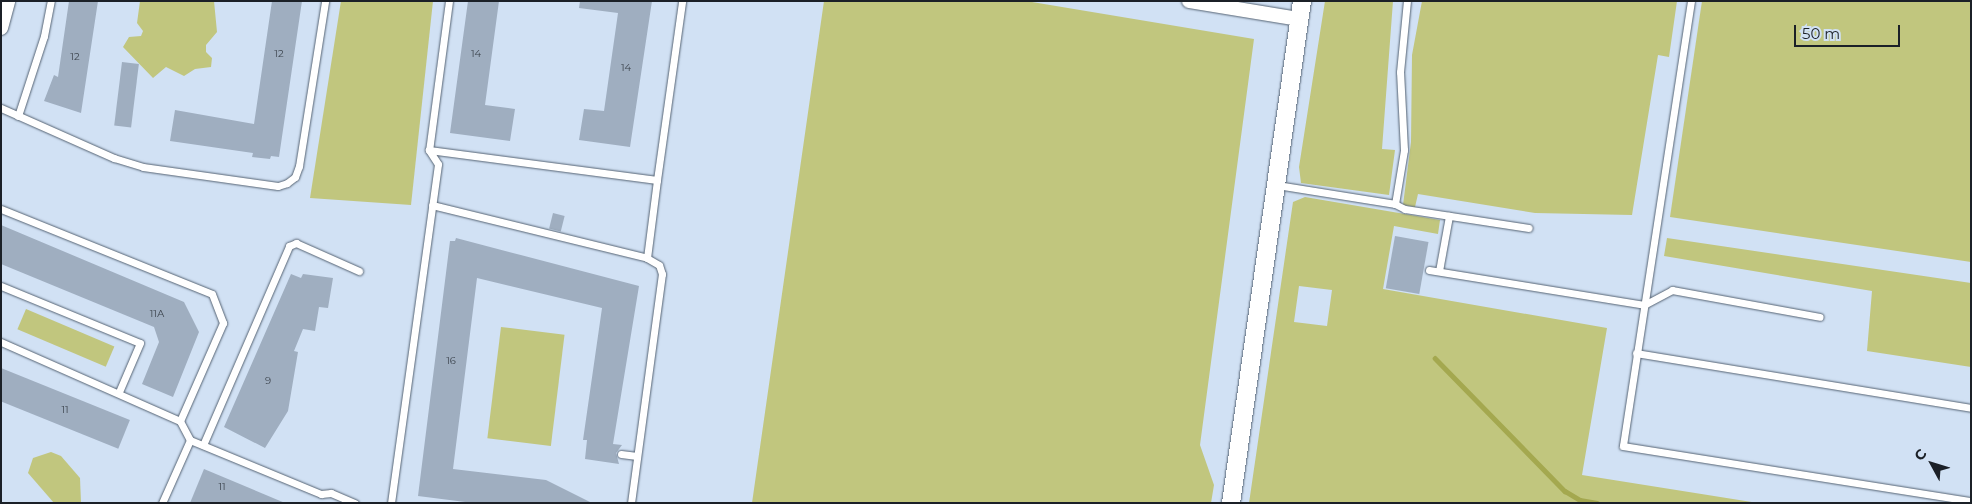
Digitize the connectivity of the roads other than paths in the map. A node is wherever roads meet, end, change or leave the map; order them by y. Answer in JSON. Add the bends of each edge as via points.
{"nodes":[{"id":1,"x":8,"y":1,"type":"edge"},
{"id":2,"x":51,"y":1,"type":"edge"},
{"id":3,"x":325,"y":1,"type":"edge"},
{"id":4,"x":449,"y":1,"type":"edge"},
{"id":5,"x":682,"y":1,"type":"edge"},
{"id":6,"x":1189,"y":1,"type":"edge"},
{"id":7,"x":1407,"y":1,"type":"edge"},
{"id":8,"x":1691,"y":1,"type":"edge"},
{"id":9,"x":1301,"y":10,"type":"edge"},
{"id":10,"x":1,"y":28,"type":"edge"},
{"id":11,"x":1,"y":108,"type":"edge"},
{"id":12,"x":18,"y":116,"type":"junction"},
{"id":13,"x":429,"y":150,"type":"junction"},
{"id":14,"x":657,"y":180,"type":"junction"},
{"id":15,"x":1277,"y":185,"type":"junction"},
{"id":16,"x":1395,"y":204,"type":"junction"},
{"id":17,"x":432,"y":205,"type":"junction"},
{"id":18,"x":1,"y":209,"type":"edge"},
{"id":19,"x":1449,"y":216,"type":"junction"},
{"id":20,"x":1529,"y":228,"type":"dead end"},
{"id":21,"x":647,"y":258,"type":"junction"},
{"id":22,"x":1429,"y":270,"type":"dead end"},
{"id":23,"x":359,"y":271,"type":"dead end"},
{"id":24,"x":1439,"y":272,"type":"junction"},
{"id":25,"x":1,"y":286,"type":"edge"},
{"id":26,"x":1644,"y":305,"type":"junction"},
{"id":27,"x":1820,"y":317,"type":"dead end"},
{"id":28,"x":1,"y":342,"type":"edge"},
{"id":29,"x":1636,"y":353,"type":"junction"},
{"id":30,"x":119,"y":392,"type":"junction"},
{"id":31,"x":1971,"y":408,"type":"edge"},
{"id":32,"x":180,"y":421,"type":"junction"},
{"id":33,"x":190,"y":440,"type":"junction"},
{"id":34,"x":203,"y":445,"type":"junction"},
{"id":35,"x":620,"y":454,"type":"dead end"},
{"id":36,"x":638,"y":456,"type":"junction"},
{"id":37,"x":1971,"y":501,"type":"edge"},
{"id":38,"x":162,"y":503,"type":"edge"},
{"id":39,"x":355,"y":503,"type":"edge"},
{"id":40,"x":391,"y":503,"type":"edge"},
{"id":41,"x":631,"y":503,"type":"edge"},
{"id":42,"x":1231,"y":503,"type":"edge"}],
"edges":[{"from":1,"to":10,"type":"street"},
{"from":2,"to":12,"type":"lane","via":[[44,36]]},
{"from":3,"to":12,"type":"lane","via":[[299,166],[295,177],[287,183],[278,186],[143,167],[114,158]]},
{"from":4,"to":13,"type":"lane"},
{"from":5,"to":14,"type":"lane"},
{"from":6,"to":9,"type":"street"},
{"from":7,"to":16,"type":"lane","via":[[1400,72],[1404,150]]},
{"from":8,"to":26,"type":"lane"},
{"from":9,"to":15,"type":"street"},
{"from":11,"to":12,"type":"lane"},
{"from":13,"to":14,"type":"lane"},
{"from":13,"to":17,"type":"lane","via":[[438,164]]},
{"from":14,"to":21,"type":"lane"},
{"from":15,"to":16,"type":"lane"},
{"from":15,"to":42,"type":"street"},
{"from":16,"to":19,"type":"lane","via":[[1405,209]]},
{"from":17,"to":21,"type":"lane"},
{"from":17,"to":40,"type":"lane"},
{"from":18,"to":32,"type":"lane","via":[[212,294],[223,323]]},
{"from":19,"to":20,"type":"lane"},
{"from":19,"to":24,"type":"lane"},
{"from":21,"to":36,"type":"lane","via":[[659,264],[662,274]]},
{"from":22,"to":24,"type":"lane"},
{"from":23,"to":34,"type":"lane","via":[[296,243],[289,246]]},
{"from":24,"to":26,"type":"lane"},
{"from":25,"to":30,"type":"lane","via":[[140,343]]},
{"from":26,"to":27,"type":"lane","via":[[1672,290]]},
{"from":26,"to":29,"type":"lane"},
{"from":28,"to":30,"type":"lane"},
{"from":29,"to":31,"type":"lane"},
{"from":29,"to":37,"type":"lane","via":[[1623,446]]},
{"from":30,"to":32,"type":"lane"},
{"from":32,"to":33,"type":"lane"},
{"from":33,"to":34,"type":"lane"},
{"from":33,"to":38,"type":"lane"},
{"from":34,"to":39,"type":"lane","via":[[321,494],[331,493]]},
{"from":35,"to":36,"type":"lane"},
{"from":36,"to":41,"type":"lane"}]}
